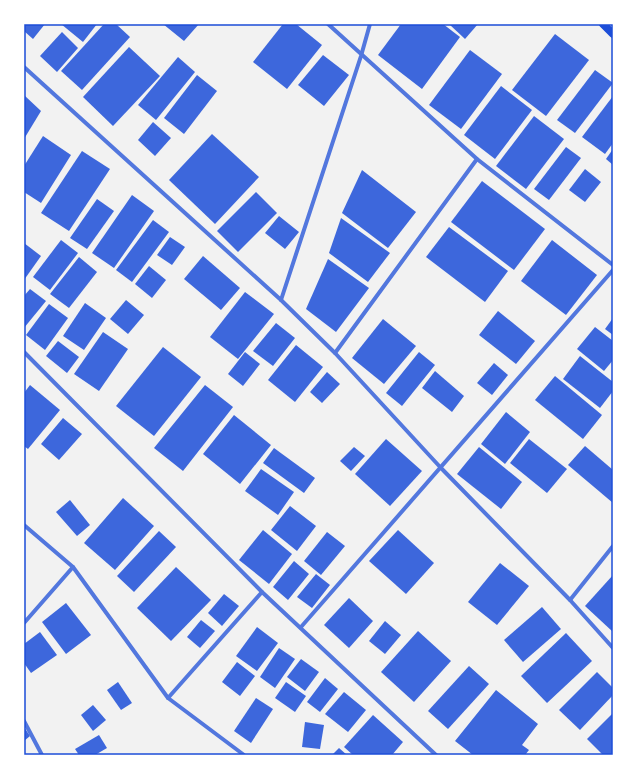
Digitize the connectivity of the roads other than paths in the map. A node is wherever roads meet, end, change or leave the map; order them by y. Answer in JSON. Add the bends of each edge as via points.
{"nodes":[{"id":1,"x":328,"y":24,"type":"edge"},
{"id":2,"x":370,"y":24,"type":"edge"},
{"id":3,"x":603,"y":24,"type":"edge"},
{"id":4,"x":613,"y":34,"type":"edge"},
{"id":5,"x":361,"y":56,"type":"junction"},
{"id":6,"x":24,"y":67,"type":"edge"},
{"id":7,"x":477,"y":159,"type":"junction"},
{"id":8,"x":613,"y":265,"type":"edge"},
{"id":9,"x":613,"y":270,"type":"edge"},
{"id":10,"x":282,"y":300,"type":"junction"},
{"id":11,"x":24,"y":352,"type":"edge"},
{"id":12,"x":335,"y":353,"type":"junction"},
{"id":13,"x":441,"y":468,"type":"junction"},
{"id":14,"x":24,"y":525,"type":"edge"},
{"id":15,"x":613,"y":546,"type":"edge"},
{"id":16,"x":73,"y":567,"type":"junction"},
{"id":17,"x":262,"y":592,"type":"junction"},
{"id":18,"x":570,"y":600,"type":"junction"},
{"id":19,"x":24,"y":623,"type":"edge"},
{"id":20,"x":301,"y":627,"type":"junction"},
{"id":21,"x":613,"y":648,"type":"edge"},
{"id":22,"x":168,"y":698,"type":"junction"},
{"id":23,"x":24,"y":721,"type":"edge"},
{"id":24,"x":42,"y":755,"type":"edge"},
{"id":25,"x":244,"y":755,"type":"edge"},
{"id":26,"x":436,"y":755,"type":"edge"}],
"edges":[{"from":1,"to":5,"type":"street"},
{"from":2,"to":5,"type":"street"},
{"from":3,"to":4,"type":"main road"},
{"from":5,"to":7,"type":"street"},
{"from":5,"to":10,"type":"street"},
{"from":6,"to":10,"type":"street"},
{"from":7,"to":8,"type":"street"},
{"from":7,"to":12,"type":"street"},
{"from":9,"to":13,"type":"street"},
{"from":10,"to":12,"type":"street"},
{"from":11,"to":17,"type":"street"},
{"from":12,"to":13,"type":"street"},
{"from":13,"to":18,"type":"street"},
{"from":13,"to":20,"type":"street"},
{"from":14,"to":16,"type":"street"},
{"from":15,"to":18,"type":"street"},
{"from":16,"to":19,"type":"street"},
{"from":16,"to":22,"type":"street"},
{"from":17,"to":20,"type":"street"},
{"from":17,"to":22,"type":"street"},
{"from":18,"to":21,"type":"street"},
{"from":20,"to":26,"type":"street"},
{"from":22,"to":25,"type":"street"},
{"from":23,"to":24,"type":"street"}]}
